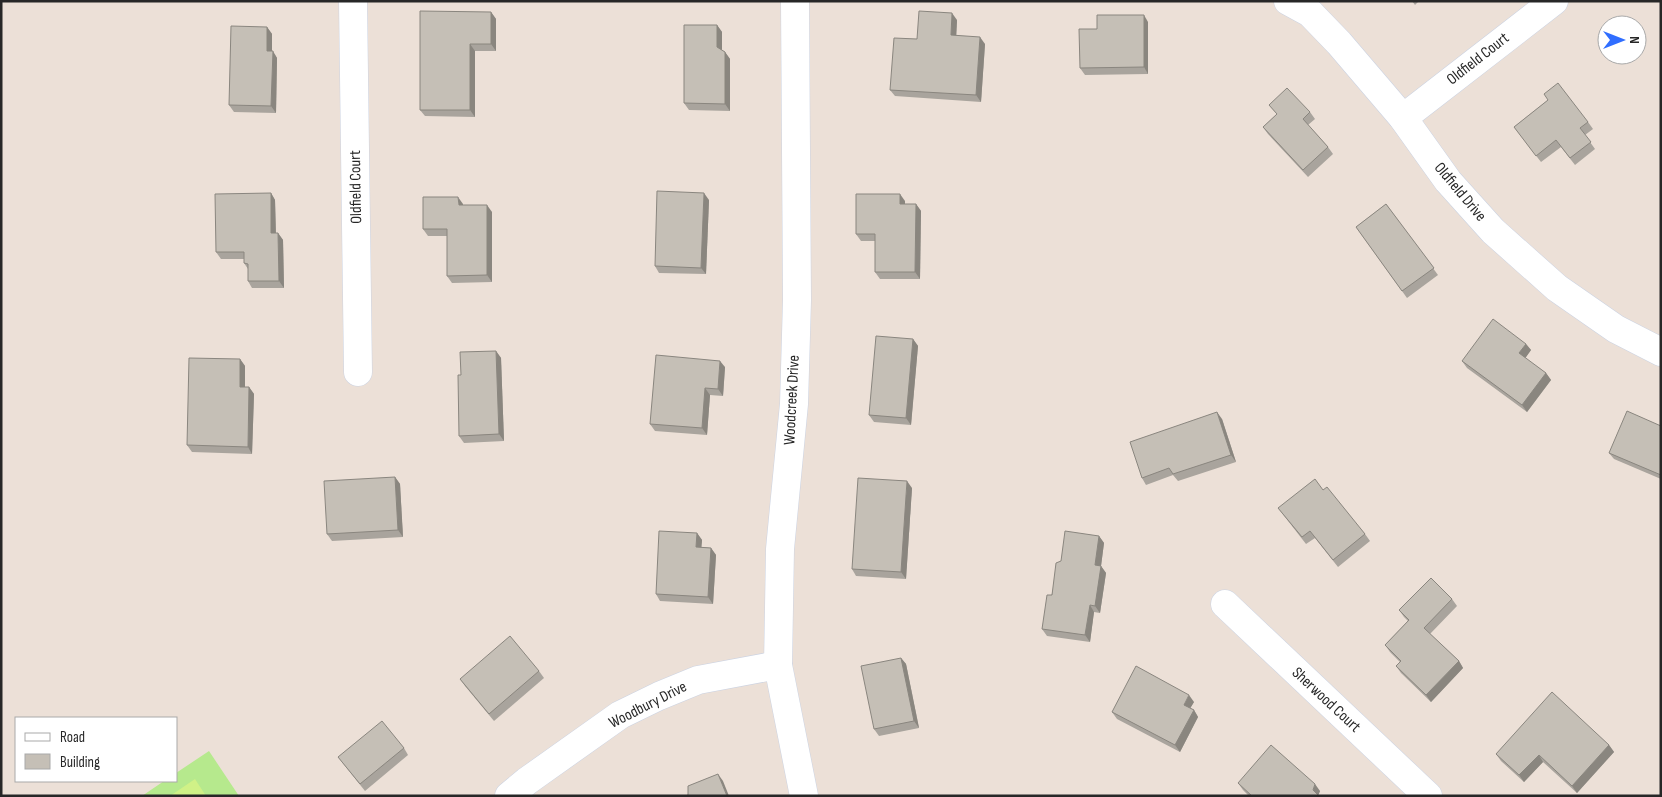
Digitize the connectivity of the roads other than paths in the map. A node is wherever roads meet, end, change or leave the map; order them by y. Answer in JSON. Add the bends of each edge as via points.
{"nodes":[{"id":1,"x":353,"y":1,"type":"edge"},
{"id":2,"x":795,"y":1,"type":"edge"},
{"id":3,"x":1288,"y":1,"type":"edge"},
{"id":4,"x":1554,"y":1,"type":"edge"},
{"id":5,"x":1403,"y":118,"type":"junction"},
{"id":6,"x":1661,"y":352,"type":"edge"},
{"id":7,"x":358,"y":372,"type":"dead end"},
{"id":8,"x":1224,"y":604,"type":"dead end"},
{"id":9,"x":778,"y":665,"type":"junction"},
{"id":10,"x":509,"y":796,"type":"edge"},
{"id":11,"x":804,"y":796,"type":"edge"},
{"id":12,"x":1428,"y":796,"type":"edge"}],
"edges":[{"from":1,"to":7,"type":"street","name":"Oldfield Court"},
{"from":2,"to":9,"type":"street","name":"Woodcreek Drive","via":[[797,300],[794,404],[780,549]]},
{"from":3,"to":5,"type":"street","name":"Oldfield Drive","via":[[1310,13]]},
{"from":4,"to":5,"type":"street","name":"Oldfield Court"},
{"from":5,"to":6,"type":"street","name":"Oldfield Drive","via":[[1448,181],[1500,237],[1557,288],[1616,329]]},
{"from":8,"to":12,"type":"street","name":"Sherwood Court"},
{"from":9,"to":10,"type":"street","name":"Woodbury Drive","via":[[698,680],[659,696],[620,715]]},
{"from":9,"to":11,"type":"street","name":"Woodcreek Drive"}]}
